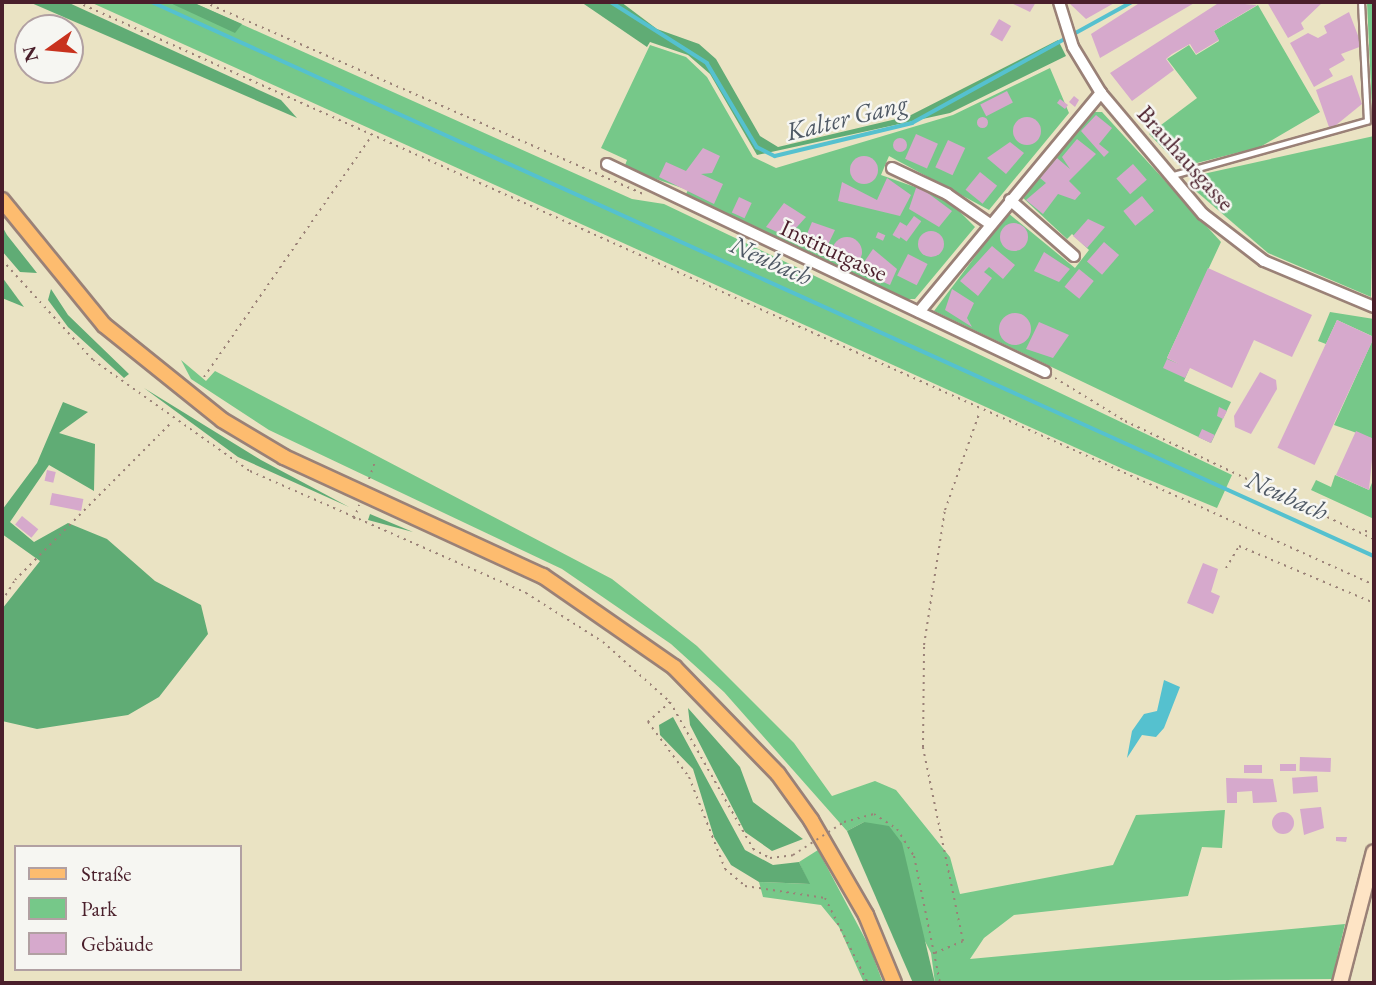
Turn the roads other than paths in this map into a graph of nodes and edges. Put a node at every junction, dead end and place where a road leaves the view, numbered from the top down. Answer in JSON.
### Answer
{"nodes":[{"id":1,"x":1059,"y":2,"type":"edge"},
{"id":2,"x":1362,"y":2,"type":"edge"},
{"id":3,"x":1101,"y":93,"type":"junction"},
{"id":4,"x":607,"y":164,"type":"dead end"},
{"id":5,"x":892,"y":169,"type":"dead end"},
{"id":6,"x":1170,"y":175,"type":"junction"},
{"id":7,"x":2,"y":200,"type":"edge"},
{"id":8,"x":1010,"y":200,"type":"junction"},
{"id":9,"x":990,"y":224,"type":"junction"},
{"id":10,"x":1074,"y":256,"type":"dead end"},
{"id":11,"x":1374,"y":307,"type":"edge"},
{"id":12,"x":919,"y":312,"type":"junction"},
{"id":13,"x":1045,"y":372,"type":"road end"},
{"id":14,"x":1374,"y":852,"type":"edge"},
{"id":15,"x":894,"y":983,"type":"edge"},
{"id":16,"x":1340,"y":983,"type":"edge"}],
"edges":[{"from":1,"to":3,"type":"street","name":"Brauhausgasse"},
{"from":2,"to":6,"type":"lane"},
{"from":3,"to":6,"type":"street","name":"Brauhausgasse"},
{"from":3,"to":8,"type":"street"},
{"from":4,"to":12,"type":"street","name":"Institutgasse"},
{"from":5,"to":9,"type":"street"},
{"from":6,"to":11,"type":"street","name":"Brauhausgasse"},
{"from":7,"to":15,"type":"main road"},
{"from":8,"to":9,"type":"street"},
{"from":8,"to":10,"type":"street"},
{"from":9,"to":12,"type":"street"},
{"from":12,"to":13,"type":"street","name":"Institutgasse"},
{"from":14,"to":16,"type":"street"}]}
